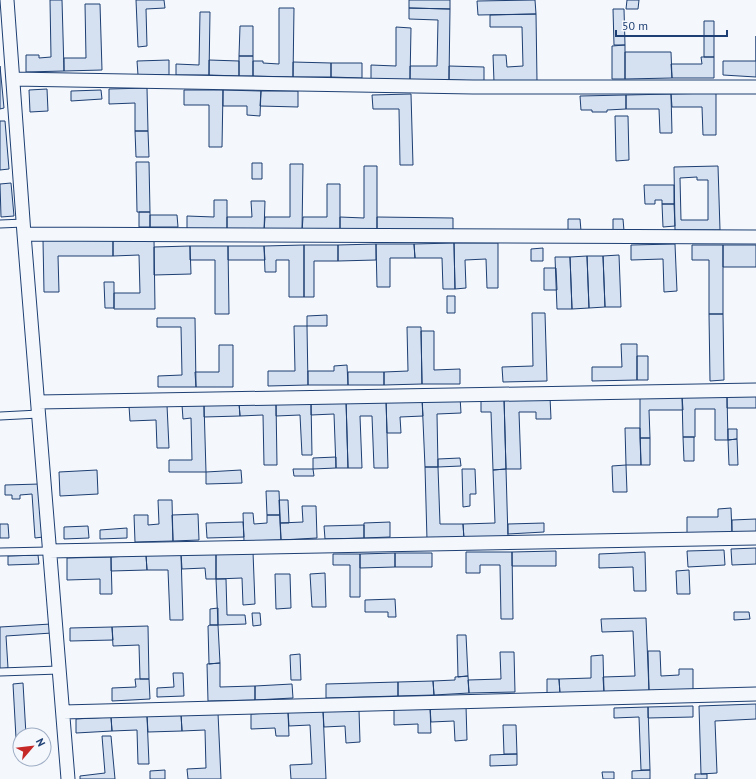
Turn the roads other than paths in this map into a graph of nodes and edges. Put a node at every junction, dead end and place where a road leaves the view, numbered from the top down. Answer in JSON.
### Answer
{"nodes":[{"id":1,"x":7,"y":0,"type":"edge"},
{"id":2,"x":13,"y":79,"type":"junction"},
{"id":3,"x":756,"y":87,"type":"edge"},
{"id":4,"x":0,"y":224,"type":"edge"},
{"id":5,"x":24,"y":228,"type":"junction"},
{"id":6,"x":756,"y":237,"type":"edge"},
{"id":7,"x":756,"y":390,"type":"edge"},
{"id":8,"x":38,"y":408,"type":"junction"},
{"id":9,"x":0,"y":416,"type":"edge"},
{"id":10,"x":756,"y":538,"type":"edge"},
{"id":11,"x":49,"y":551,"type":"junction"},
{"id":12,"x":0,"y":552,"type":"edge"},
{"id":13,"x":59,"y":670,"type":"junction"},
{"id":14,"x":0,"y":672,"type":"edge"},
{"id":15,"x":756,"y":694,"type":"edge"},
{"id":16,"x":63,"y":712,"type":"junction"},
{"id":17,"x":68,"y":779,"type":"edge"}],
"edges":[{"from":1,"to":2,"type":"street"},
{"from":2,"to":3,"type":"street"},
{"from":2,"to":5,"type":"street"},
{"from":4,"to":5,"type":"lane"},
{"from":5,"to":6,"type":"street"},
{"from":5,"to":8,"type":"street"},
{"from":7,"to":8,"type":"street"},
{"from":8,"to":9,"type":"lane"},
{"from":8,"to":11,"type":"street"},
{"from":10,"to":11,"type":"street"},
{"from":11,"to":12,"type":"lane"},
{"from":11,"to":13,"type":"street"},
{"from":13,"to":14,"type":"lane"},
{"from":13,"to":16,"type":"street"},
{"from":15,"to":16,"type":"street"},
{"from":16,"to":17,"type":"street"}]}
